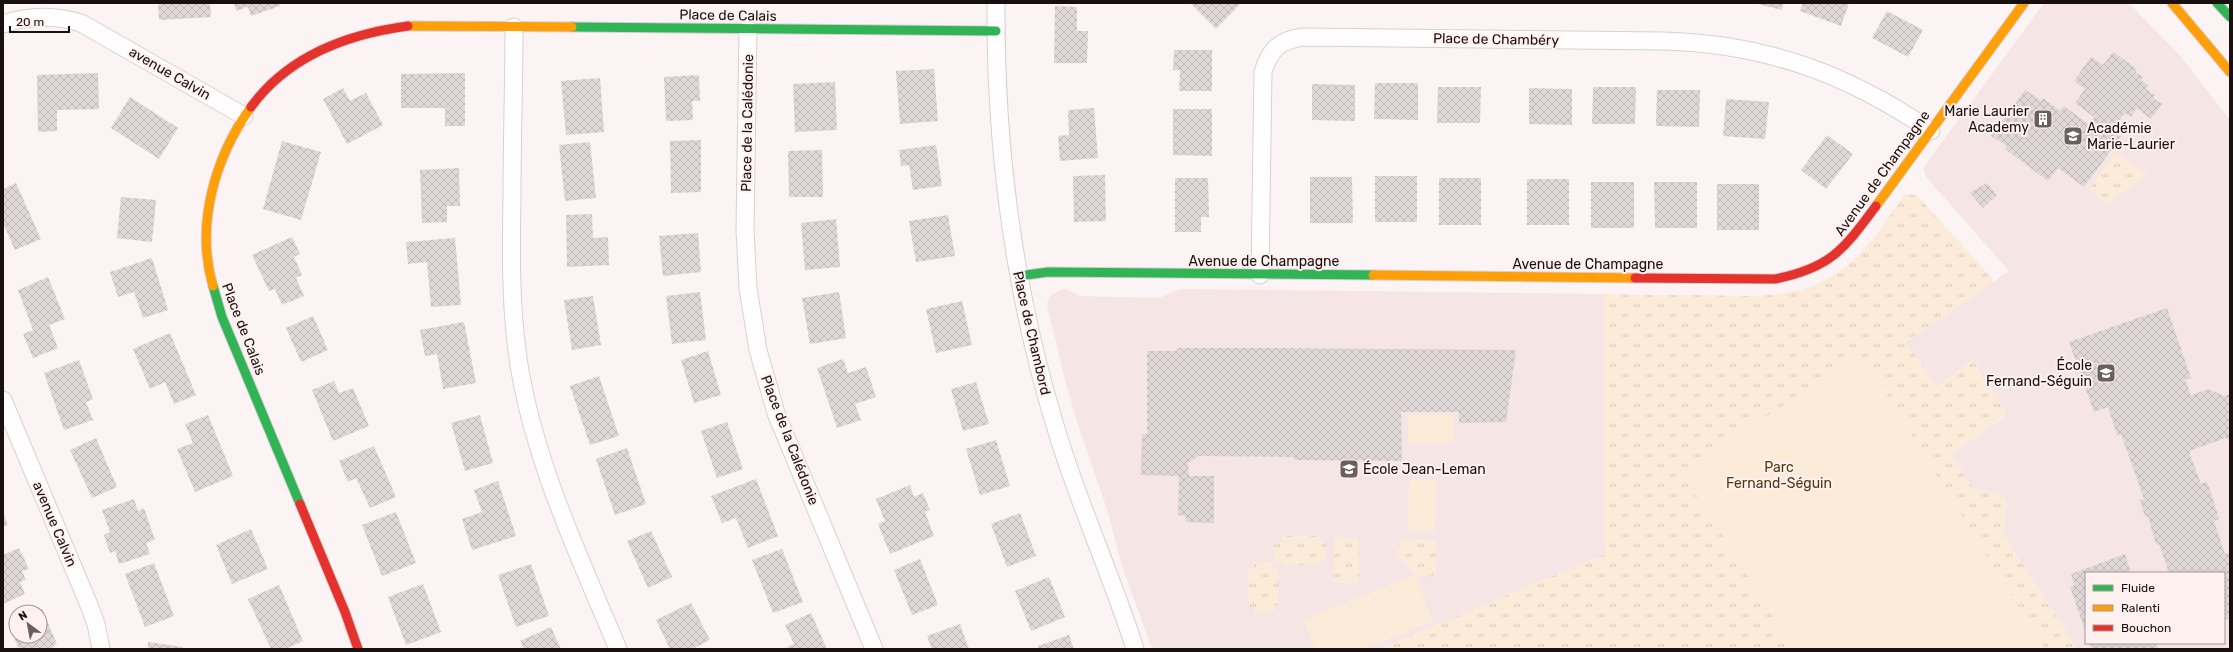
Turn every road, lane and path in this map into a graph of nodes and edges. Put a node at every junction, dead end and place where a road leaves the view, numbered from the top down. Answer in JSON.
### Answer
{"nodes":[{"id":1,"x":996,"y":3,"type":"edge"},
{"id":2,"x":2024,"y":3,"type":"edge"},
{"id":3,"x":2172,"y":3,"type":"edge"},
{"id":4,"x":2217,"y":3,"type":"edge"},
{"id":5,"x":2230,"y":17,"type":"edge"},
{"id":6,"x":3,"y":24,"type":"edge"},
{"id":7,"x":514,"y":27,"type":"junction"},
{"id":8,"x":748,"y":30,"type":"junction"},
{"id":9,"x":996,"y":31,"type":"junction"},
{"id":10,"x":2230,"y":72,"type":"edge"},
{"id":11,"x":244,"y":116,"type":"junction"},
{"id":12,"x":1931,"y":132,"type":"junction"},
{"id":13,"x":1260,"y":274,"type":"junction"},
{"id":14,"x":1019,"y":276,"type":"junction"},
{"id":15,"x":3,"y":400,"type":"edge"},
{"id":16,"x":101,"y":649,"type":"edge"},
{"id":17,"x":358,"y":649,"type":"edge"},
{"id":18,"x":618,"y":649,"type":"edge"},
{"id":19,"x":874,"y":649,"type":"edge"},
{"id":20,"x":1135,"y":649,"type":"edge"}],
"edges":[{"from":1,"to":9,"type":"street","name":"Place de Chambord"},
{"from":2,"to":12,"type":"street","name":"Avenue de Champagne"},
{"from":3,"to":10,"type":"street"},
{"from":4,"to":5,"type":"street"},
{"from":6,"to":11,"type":"street","name":"avenue Calvin"},
{"from":7,"to":8,"type":"street","name":"Place de Calais"},
{"from":7,"to":11,"type":"street","name":"Place de Calais"},
{"from":7,"to":18,"type":"street"},
{"from":8,"to":9,"type":"street","name":"Place de Calais"},
{"from":8,"to":19,"type":"street","name":"Place de la Calédonie"},
{"from":9,"to":14,"type":"street","name":"Place de Chambord"},
{"from":11,"to":17,"type":"street","name":"Place de Calais"},
{"from":12,"to":13,"type":"street","name":"Avenue de Champagne"},
{"from":12,"to":13,"type":"street","name":"Place de Chambéry"},
{"from":13,"to":14,"type":"street","name":"Avenue de Champagne"},
{"from":14,"to":20,"type":"street","name":"Place de Chambord"},
{"from":15,"to":16,"type":"street","name":"avenue Calvin"}]}
